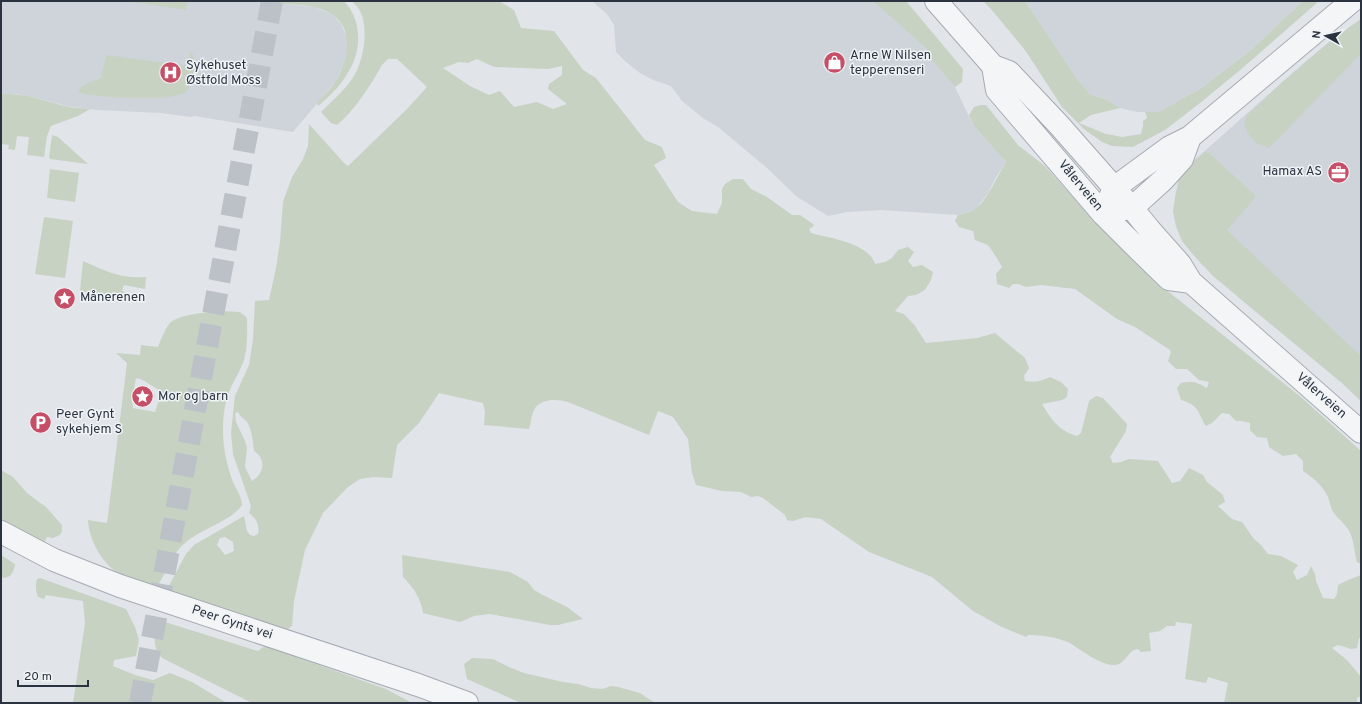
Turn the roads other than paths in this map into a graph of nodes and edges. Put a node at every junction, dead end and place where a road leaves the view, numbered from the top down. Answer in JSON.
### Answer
{"nodes":[{"id":1,"x":936,"y":1,"type":"edge"},
{"id":2,"x":1352,"y":1,"type":"edge"},
{"id":3,"x":993,"y":66,"type":"junction"},
{"id":4,"x":1190,"y":137,"type":"junction"},
{"id":5,"x":1114,"y":188,"type":"junction"},
{"id":6,"x":1132,"y":208,"type":"junction"},
{"id":7,"x":1103,"y":214,"type":"junction"},
{"id":8,"x":1191,"y":282,"type":"junction"},
{"id":9,"x":1361,"y":432,"type":"edge"},
{"id":10,"x":1,"y":532,"type":"edge"},
{"id":11,"x":467,"y":703,"type":"edge"}],
"edges":[{"from":1,"to":3,"type":"street","name":"Vålerveien"},
{"from":2,"to":4,"type":"street"},
{"from":3,"to":5,"type":"street","name":"Vålerveien"},
{"from":3,"to":7,"type":"street","name":"Vålerveien"},
{"from":4,"to":5,"type":"street"},
{"from":4,"to":6,"type":"street"},
{"from":5,"to":6,"type":"street","name":"Vålerveien"},
{"from":5,"to":7,"type":"street"},
{"from":6,"to":7,"type":"street"},
{"from":6,"to":8,"type":"street","name":"Vålerveien"},
{"from":7,"to":8,"type":"street","name":"Vålerveien"},
{"from":8,"to":9,"type":"street","name":"Vålerveien"},
{"from":10,"to":11,"type":"street","name":"Peer Gynts vei"}]}
